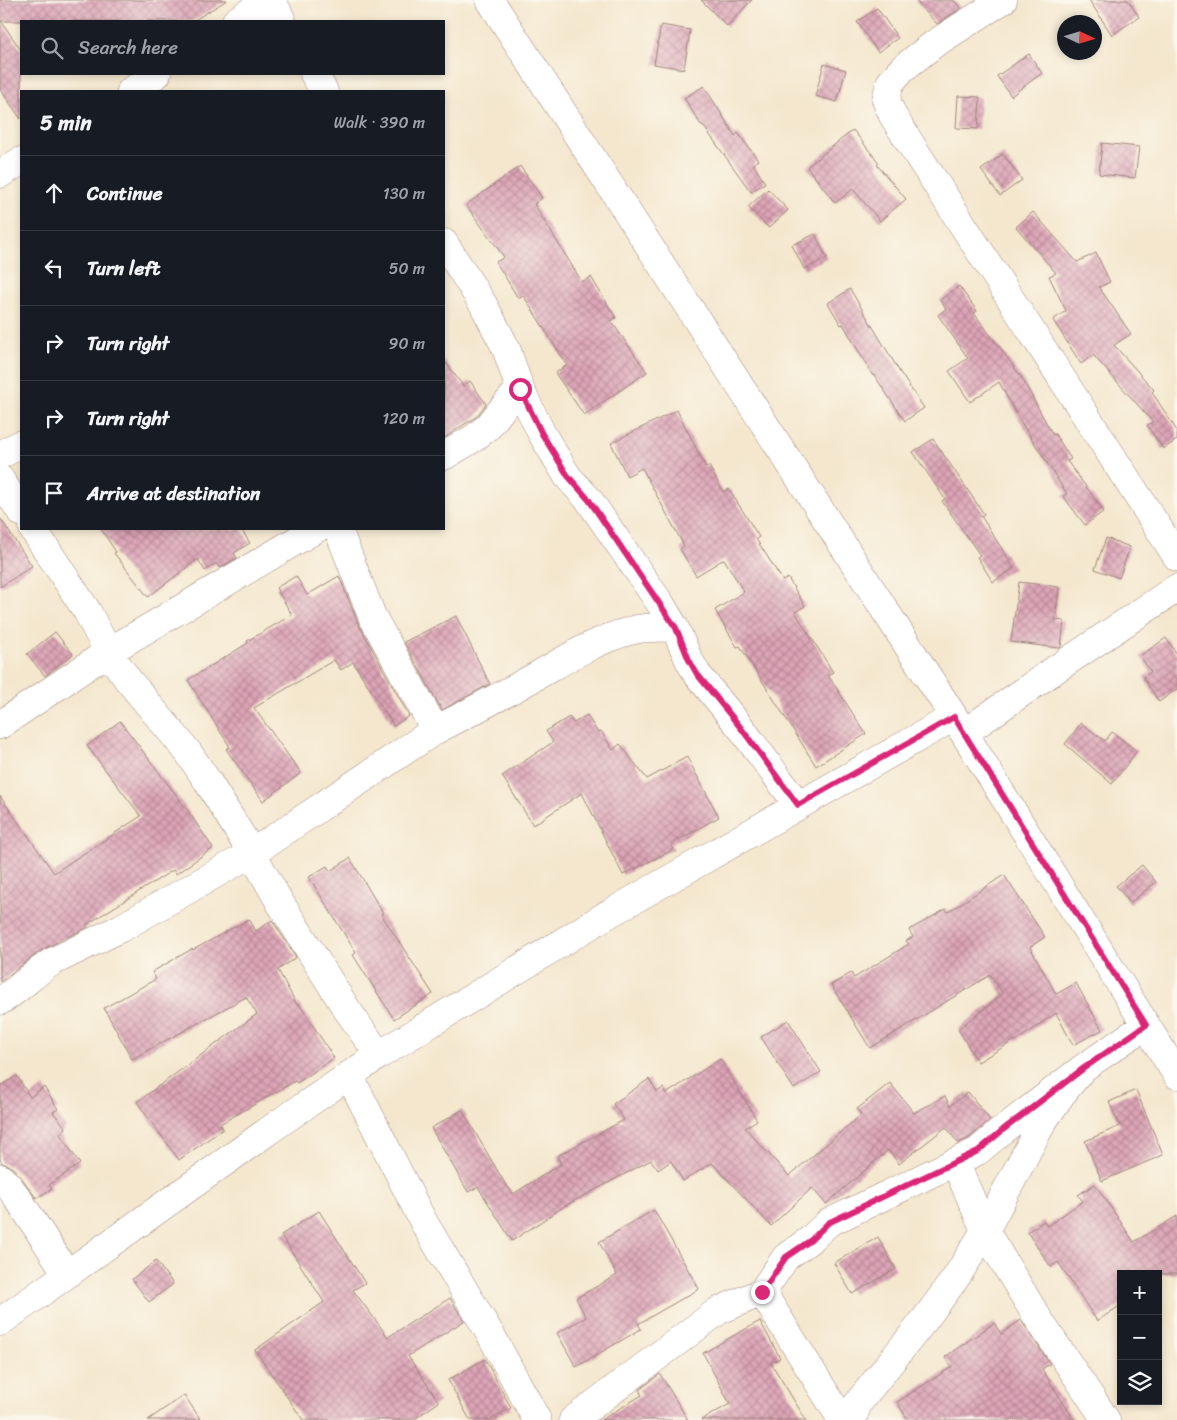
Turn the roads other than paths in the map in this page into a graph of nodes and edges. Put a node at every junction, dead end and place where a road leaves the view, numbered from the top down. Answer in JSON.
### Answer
{"nodes":[{"id":1,"x":270,"y":0,"type":"edge"},
{"id":2,"x":490,"y":0,"type":"edge"},
{"id":3,"x":1003,"y":0,"type":"edge"},
{"id":4,"x":238,"y":20,"type":"edge"},
{"id":5,"x":281,"y":20,"type":"edge"},
{"id":6,"x":155,"y":75,"type":"edge"},
{"id":7,"x":315,"y":75,"type":"edge"},
{"id":8,"x":132,"y":90,"type":"edge"},
{"id":9,"x":323,"y":90,"type":"edge"},
{"id":10,"x":20,"y":162,"type":"edge"},
{"id":11,"x":0,"y":174,"type":"edge"},
{"id":12,"x":445,"y":245,"type":"edge"},
{"id":13,"x":520,"y":389,"type":"junction"},
{"id":14,"x":20,"y":445,"type":"edge"},
{"id":15,"x":0,"y":455,"type":"edge"},
{"id":16,"x":445,"y":455,"type":"edge"},
{"id":17,"x":0,"y":480,"type":"edge"},
{"id":18,"x":20,"y":510,"type":"edge"},
{"id":19,"x":34,"y":530,"type":"edge"},
{"id":20,"x":314,"y":530,"type":"edge"},
{"id":21,"x":338,"y":530,"type":"edge"},
{"id":22,"x":1177,"y":557,"type":"edge"},
{"id":23,"x":1177,"y":588,"type":"edge"},
{"id":24,"x":676,"y":628,"type":"junction"},
{"id":25,"x":108,"y":652,"type":"junction"},
{"id":26,"x":0,"y":725,"type":"edge"},
{"id":27,"x":959,"y":725,"type":"junction"},
{"id":28,"x":434,"y":731,"type":"junction"},
{"id":29,"x":798,"y":805,"type":"junction"},
{"id":30,"x":252,"y":853,"type":"junction"},
{"id":31,"x":0,"y":1001,"type":"edge"},
{"id":32,"x":1146,"y":1025,"type":"junction"},
{"id":33,"x":379,"y":1055,"type":"junction"},
{"id":34,"x":1084,"y":1068,"type":"junction"},
{"id":35,"x":1177,"y":1075,"type":"edge"},
{"id":36,"x":349,"y":1076,"type":"junction"},
{"id":37,"x":955,"y":1162,"type":"junction"},
{"id":38,"x":0,"y":1178,"type":"edge"},
{"id":39,"x":985,"y":1231,"type":"junction"},
{"id":40,"x":67,"y":1274,"type":"junction"},
{"id":41,"x":762,"y":1292,"type":"junction"},
{"id":42,"x":0,"y":1322,"type":"edge"},
{"id":43,"x":537,"y":1420,"type":"edge"},
{"id":44,"x":573,"y":1420,"type":"edge"},
{"id":45,"x":842,"y":1420,"type":"edge"},
{"id":46,"x":852,"y":1420,"type":"edge"},
{"id":47,"x":1106,"y":1420,"type":"edge"}],
"edges":[{"from":1,"to":4,"type":"street"},
{"from":1,"to":5,"type":"street"},
{"from":2,"to":27,"type":"street"},
{"from":3,"to":22,"type":"street"},
{"from":6,"to":8,"type":"street"},
{"from":7,"to":9,"type":"street"},
{"from":10,"to":11,"type":"street"},
{"from":12,"to":13,"type":"street"},
{"from":13,"to":16,"type":"street"},
{"from":13,"to":24,"type":"street"},
{"from":14,"to":15,"type":"street"},
{"from":17,"to":18,"type":"street"},
{"from":19,"to":25,"type":"street"},
{"from":20,"to":25,"type":"street"},
{"from":21,"to":28,"type":"street"},
{"from":23,"to":27,"type":"street"},
{"from":24,"to":28,"type":"street"},
{"from":24,"to":29,"type":"street"},
{"from":25,"to":26,"type":"street"},
{"from":25,"to":30,"type":"street"},
{"from":27,"to":29,"type":"street"},
{"from":27,"to":32,"type":"street"},
{"from":28,"to":30,"type":"street"},
{"from":29,"to":33,"type":"street"},
{"from":30,"to":31,"type":"street"},
{"from":30,"to":33,"type":"street"},
{"from":32,"to":34,"type":"street"},
{"from":32,"to":35,"type":"street"},
{"from":33,"to":36,"type":"street"},
{"from":34,"to":37,"type":"street"},
{"from":34,"to":39,"type":"street"},
{"from":36,"to":40,"type":"street"},
{"from":36,"to":43,"type":"street"},
{"from":37,"to":39,"type":"street"},
{"from":37,"to":41,"type":"street"},
{"from":38,"to":40,"type":"street"},
{"from":39,"to":46,"type":"street"},
{"from":39,"to":47,"type":"street"},
{"from":40,"to":42,"type":"street"},
{"from":41,"to":44,"type":"street"},
{"from":41,"to":45,"type":"street"}]}
